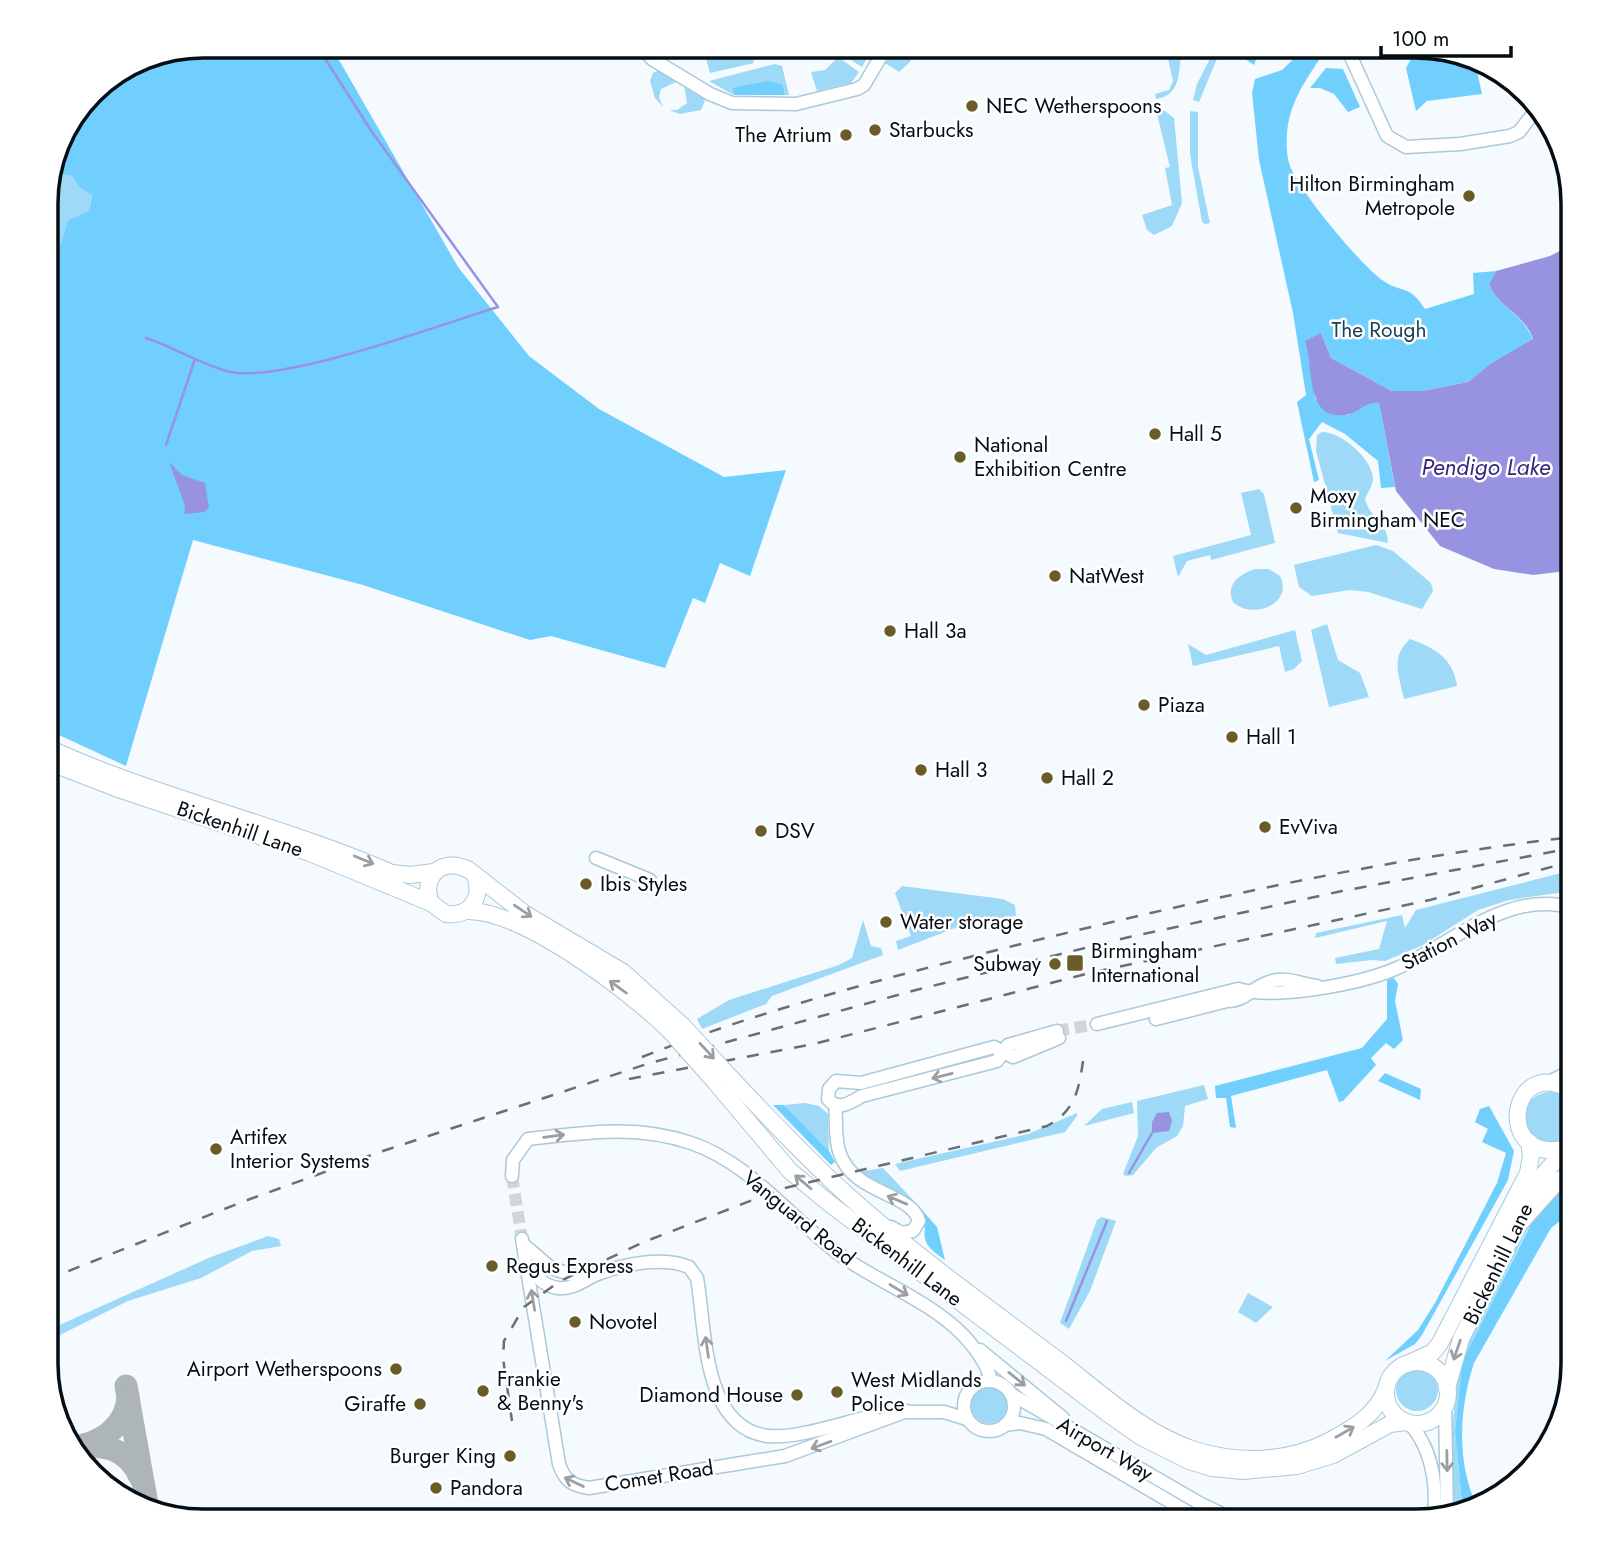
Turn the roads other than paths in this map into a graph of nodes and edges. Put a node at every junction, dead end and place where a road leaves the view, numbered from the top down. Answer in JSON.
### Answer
{"nodes":[{"id":1,"x":651,"y":58,"type":"edge"},
{"id":2,"x":880,"y":58,"type":"edge"},
{"id":3,"x":1351,"y":58,"type":"edge"},
{"id":4,"x":1532,"y":116,"type":"edge"},
{"id":5,"x":58,"y":752,"type":"edge"},
{"id":6,"x":58,"y":766,"type":"edge"},
{"id":7,"x":596,"y":858,"type":"dead end"},
{"id":8,"x":433,"y":872,"type":"junction"},
{"id":9,"x":475,"y":875,"type":"junction"},
{"id":10,"x":650,"y":880,"type":"dead end"},
{"id":11,"x":431,"y":904,"type":"junction"},
{"id":12,"x":1561,"y":906,"type":"edge"},
{"id":13,"x":463,"y":913,"type":"junction"},
{"id":14,"x":1098,"y":1027,"type":"tunnel mouth"},
{"id":15,"x":676,"y":1028,"type":"junction"},
{"id":16,"x":1058,"y":1035,"type":"tunnel mouth"},
{"id":17,"x":1004,"y":1053,"type":"junction"},
{"id":18,"x":1561,"y":1076,"type":"edge"},
{"id":19,"x":1549,"y":1082,"type":"junction"},
{"id":20,"x":849,"y":1083,"type":"junction"},
{"id":21,"x":724,"y":1085,"type":"junction"},
{"id":22,"x":1561,"y":1087,"type":"edge"},
{"id":23,"x":849,"y":1102,"type":"junction"},
{"id":24,"x":835,"y":1105,"type":"junction"},
{"id":25,"x":1529,"y":1142,"type":"junction"},
{"id":26,"x":1561,"y":1148,"type":"edge"},
{"id":27,"x":1561,"y":1157,"type":"edge"},
{"id":28,"x":512,"y":1176,"type":"tunnel mouth"},
{"id":29,"x":1561,"y":1181,"type":"edge"},
{"id":30,"x":869,"y":1215,"type":"junction"},
{"id":31,"x":1519,"y":1222,"type":"junction"},
{"id":32,"x":528,"y":1267,"type":"junction"},
{"id":33,"x":586,"y":1279,"type":"junction"},
{"id":34,"x":964,"y":1336,"type":"junction"},
{"id":35,"x":1407,"y":1364,"type":"junction"},
{"id":36,"x":991,"y":1380,"type":"junction"},
{"id":37,"x":1447,"y":1388,"type":"junction"},
{"id":38,"x":1386,"y":1389,"type":"junction"},
{"id":39,"x":1011,"y":1394,"type":"junction"},
{"id":40,"x":1445,"y":1406,"type":"junction"},
{"id":41,"x":907,"y":1411,"type":"junction"},
{"id":42,"x":967,"y":1419,"type":"junction"},
{"id":43,"x":1408,"y":1423,"type":"junction"},
{"id":44,"x":1005,"y":1425,"type":"junction"},
{"id":45,"x":1080,"y":1434,"type":"junction"},
{"id":46,"x":1447,"y":1505,"type":"edge"},
{"id":47,"x":1433,"y":1508,"type":"edge"},
{"id":48,"x":1183,"y":1509,"type":"edge"},
{"id":49,"x":1212,"y":1509,"type":"edge"}],
"edges":[{"from":1,"to":2,"type":"street"},
{"from":3,"to":4,"type":"street"},
{"from":5,"to":8,"type":"main road","name":"Bickenhill Lane","one_way":true},
{"from":6,"to":11,"type":"main road","name":"Bickenhill Lane"},
{"from":7,"to":10,"type":"street"},
{"from":8,"to":9,"type":"main road"},
{"from":8,"to":11,"type":"main road"},
{"from":9,"to":13,"type":"main road"},
{"from":9,"to":15,"type":"main road","name":"Bickenhill Lane","one_way":true},
{"from":11,"to":13,"type":"main road"},
{"from":12,"to":14,"type":"street","name":"Station Way"},
{"from":15,"to":13,"type":"main road","name":"Bickenhill Lane","one_way":true},
{"from":15,"to":21,"type":"main road","name":"Bickenhill Lane","bridge":true},
{"from":16,"to":17,"type":"street"},
{"from":17,"to":20,"type":"street"},
{"from":17,"to":23,"type":"street","one_way":true},
{"from":18,"to":19,"type":"street"},
{"from":19,"to":22,"type":"main road"},
{"from":19,"to":25,"type":"main road"},
{"from":20,"to":23,"type":"street"},
{"from":20,"to":24,"type":"street"},
{"from":21,"to":30,"type":"main road","name":"Bickenhill Lane"},
{"from":43,"to":21,"type":"main road","name":"Bickenhill Lane","one_way":true},
{"from":23,"to":24,"type":"street"},
{"from":30,"to":24,"type":"street","one_way":true},
{"from":25,"to":26,"type":"main road"},
{"from":25,"to":35,"type":"main road","name":"Bickenhill Lane"},
{"from":27,"to":31,"type":"main road","name":"Bickenhill Lane"},
{"from":28,"to":34,"type":"street","name":"Vanguard Road","one_way":true},
{"from":29,"to":31,"type":"highway"},
{"from":30,"to":38,"type":"main road","name":"Bickenhill Lane","one_way":true},
{"from":31,"to":37,"type":"main road","name":"Bickenhill Lane","one_way":true},
{"from":32,"to":33,"type":"street"},
{"from":32,"to":33,"type":"street","name":"Comet Road"},
{"from":41,"to":32,"type":"street","name":"Comet Road","one_way":true},
{"from":41,"to":33,"type":"street","one_way":true},
{"from":34,"to":36,"type":"street","name":"Vanguard Road"},
{"from":34,"to":45,"type":"street","one_way":true},
{"from":35,"to":37,"type":"main road"},
{"from":35,"to":38,"type":"main road"},
{"from":36,"to":39,"type":"street"},
{"from":36,"to":42,"type":"street"},
{"from":37,"to":40,"type":"main road"},
{"from":38,"to":43,"type":"main road"},
{"from":39,"to":44,"type":"street"},
{"from":39,"to":45,"type":"street","name":"Airport Way"},
{"from":40,"to":43,"type":"main road"},
{"from":40,"to":46,"type":"street","one_way":true},
{"from":41,"to":42,"type":"street"},
{"from":42,"to":44,"type":"street"},
{"from":43,"to":47,"type":"street"},
{"from":44,"to":48,"type":"street","name":"Airport Way"},
{"from":45,"to":49,"type":"street","name":"Airport Way"}]}
